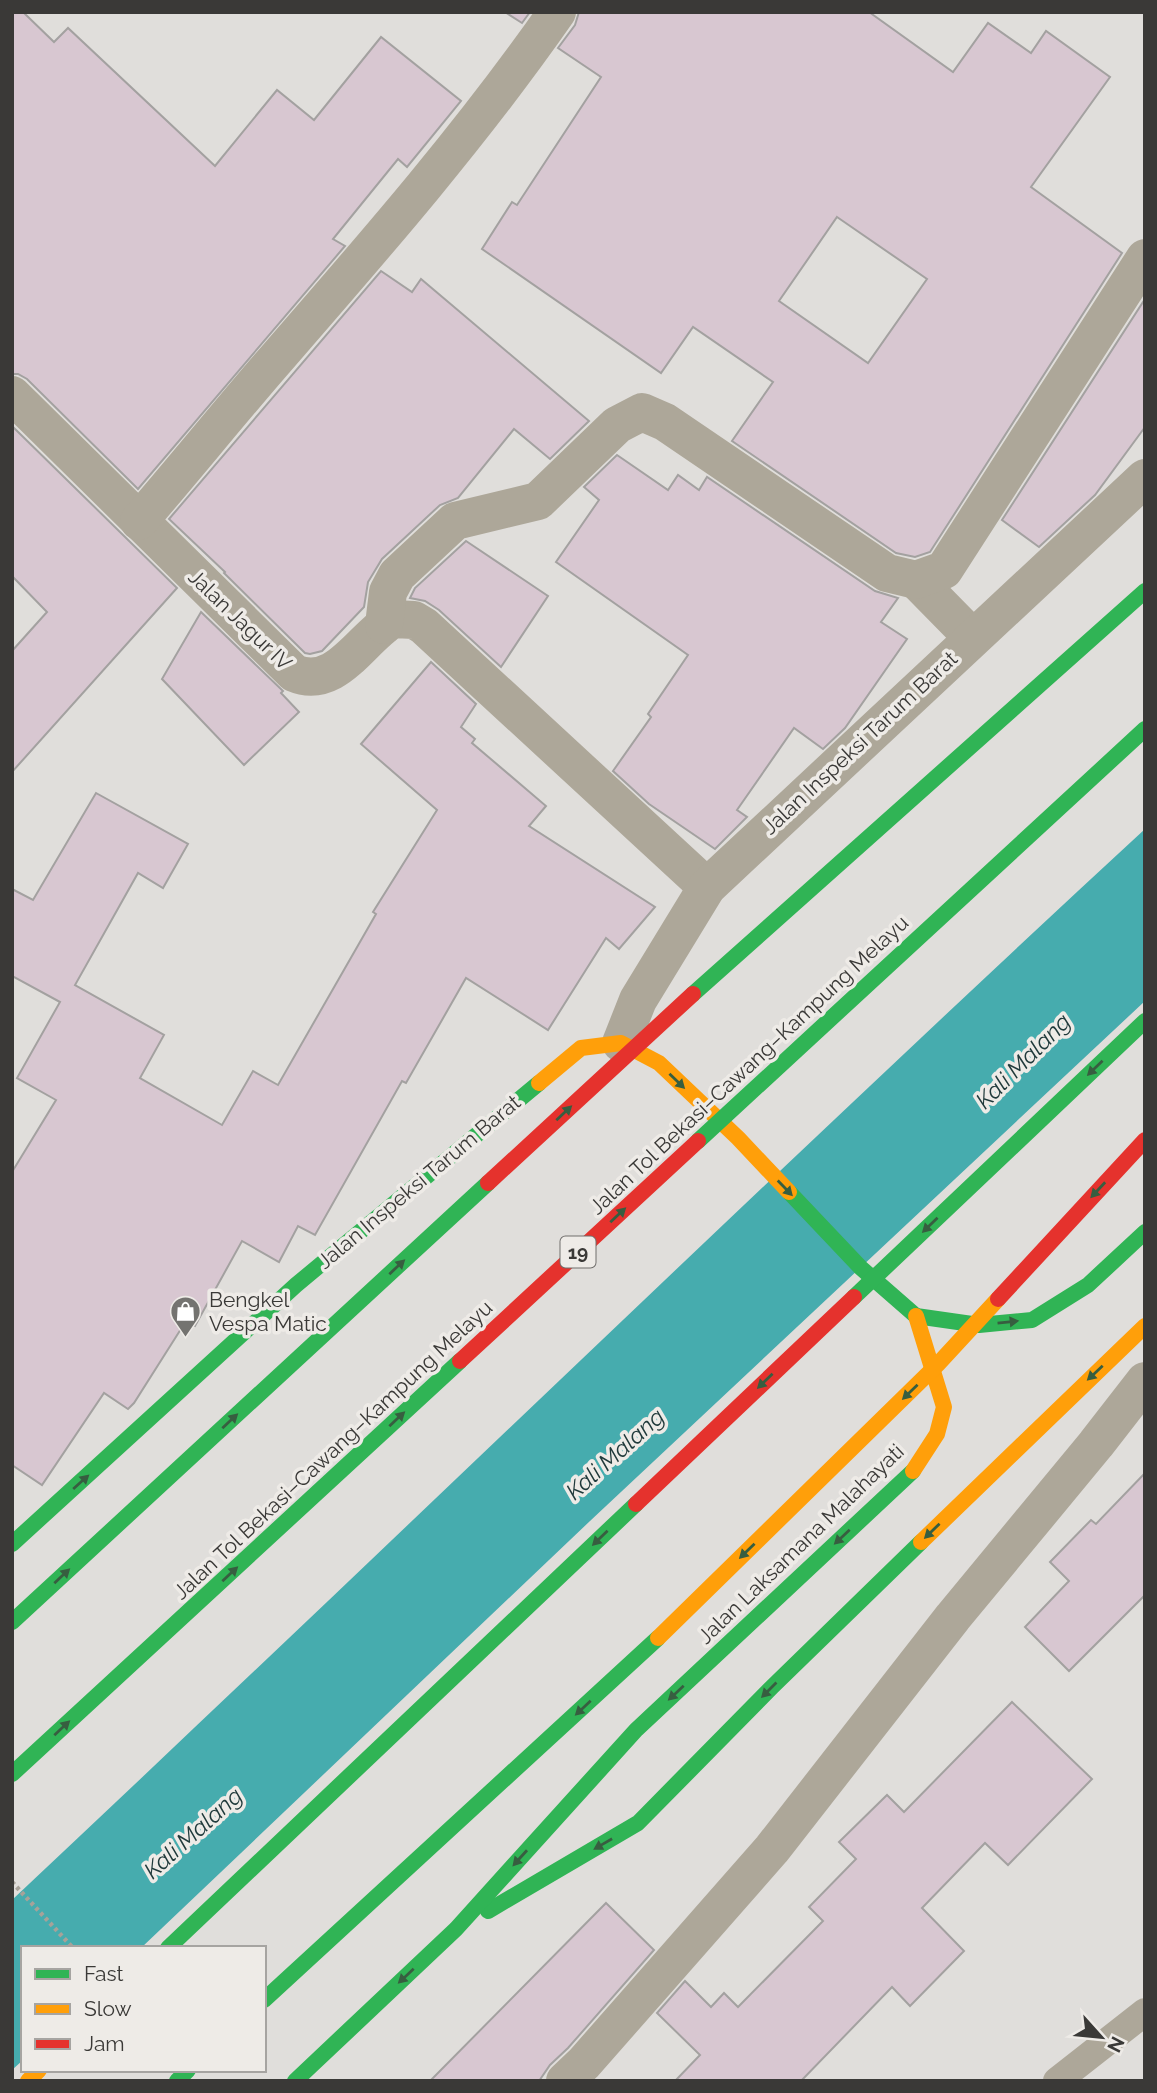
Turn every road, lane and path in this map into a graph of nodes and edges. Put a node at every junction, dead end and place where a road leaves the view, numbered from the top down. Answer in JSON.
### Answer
{"nodes":[{"id":1,"x":557,"y":12,"type":"edge"},
{"id":2,"x":1145,"y":258,"type":"edge"},
{"id":3,"x":12,"y":395,"type":"edge"},
{"id":4,"x":1145,"y":478,"type":"edge"},
{"id":5,"x":139,"y":521,"type":"junction"},
{"id":6,"x":916,"y":580,"type":"junction"},
{"id":7,"x":1145,"y":591,"type":"edge"},
{"id":8,"x":384,"y":625,"type":"junction"},
{"id":9,"x":972,"y":637,"type":"junction"},
{"id":10,"x":1145,"y":729,"type":"edge"},
{"id":11,"x":707,"y":887,"type":"junction"},
{"id":12,"x":1145,"y":1021,"type":"edge"},
{"id":13,"x":621,"y":1043,"type":"junction"},
{"id":14,"x":1145,"y":1140,"type":"edge"},
{"id":15,"x":1145,"y":1232,"type":"edge"},
{"id":16,"x":916,"y":1316,"type":"junction"},
{"id":17,"x":1145,"y":1326,"type":"edge"},
{"id":18,"x":1145,"y":1381,"type":"edge"},
{"id":19,"x":12,"y":1544,"type":"edge"},
{"id":20,"x":12,"y":1622,"type":"edge"},
{"id":21,"x":12,"y":1774,"type":"edge"},
{"id":22,"x":12,"y":1882,"type":"edge"},
{"id":23,"x":456,"y":1929,"type":"junction"},
{"id":24,"x":70,"y":1946,"type":"edge"},
{"id":25,"x":170,"y":1946,"type":"edge"},
{"id":26,"x":266,"y":1998,"type":"edge"},
{"id":27,"x":1145,"y":2012,"type":"edge"},
{"id":28,"x":295,"y":2081,"type":"edge"},
{"id":29,"x":565,"y":2081,"type":"edge"},
{"id":30,"x":1057,"y":2081,"type":"edge"}],
"edges":[{"from":1,"to":5,"type":"street"},
{"from":2,"to":6,"type":"street"},
{"from":3,"to":5,"type":"street","name":"Jalan Jagur IV"},
{"from":4,"to":9,"type":"street","name":"Jalan Inspeksi Tarum Barat"},
{"from":5,"to":8,"type":"street","name":"Jalan Jagur IV"},
{"from":6,"to":8,"type":"street"},
{"from":6,"to":9,"type":"street"},
{"from":20,"to":7,"type":"main road","one_way":true,"bridge":true},
{"from":8,"to":11,"type":"street"},
{"from":9,"to":11,"type":"street","name":"Jalan Inspeksi Tarum Barat"},
{"from":21,"to":10,"type":"main road","name":"Jalan Tol Bekasi–Cawang–Kampung Melayu","number":"19","one_way":true,"bridge":true},
{"from":11,"to":13,"type":"street","name":"Jalan Inspeksi Tarum Barat"},
{"from":12,"to":25,"type":"main road","one_way":true,"bridge":true},
{"from":13,"to":16,"type":"main road","one_way":true},
{"from":19,"to":13,"type":"main road","name":"Jalan Inspeksi Tarum Barat","one_way":true},
{"from":14,"to":26,"type":"main road","one_way":true,"bridge":true},
{"from":16,"to":15,"type":"main road","one_way":true},
{"from":16,"to":23,"type":"main road","name":"Jalan Laksamana Malahayati","one_way":true},
{"from":17,"to":23,"type":"main road","name":"Jalan Laksamana Malahayati","one_way":true},
{"from":18,"to":29,"type":"street"},
{"from":22,"to":24,"type":"path"},
{"from":23,"to":28,"type":"main road","name":"Jalan Laksamana Malahayati","one_way":true},
{"from":27,"to":30,"type":"lane"}]}
